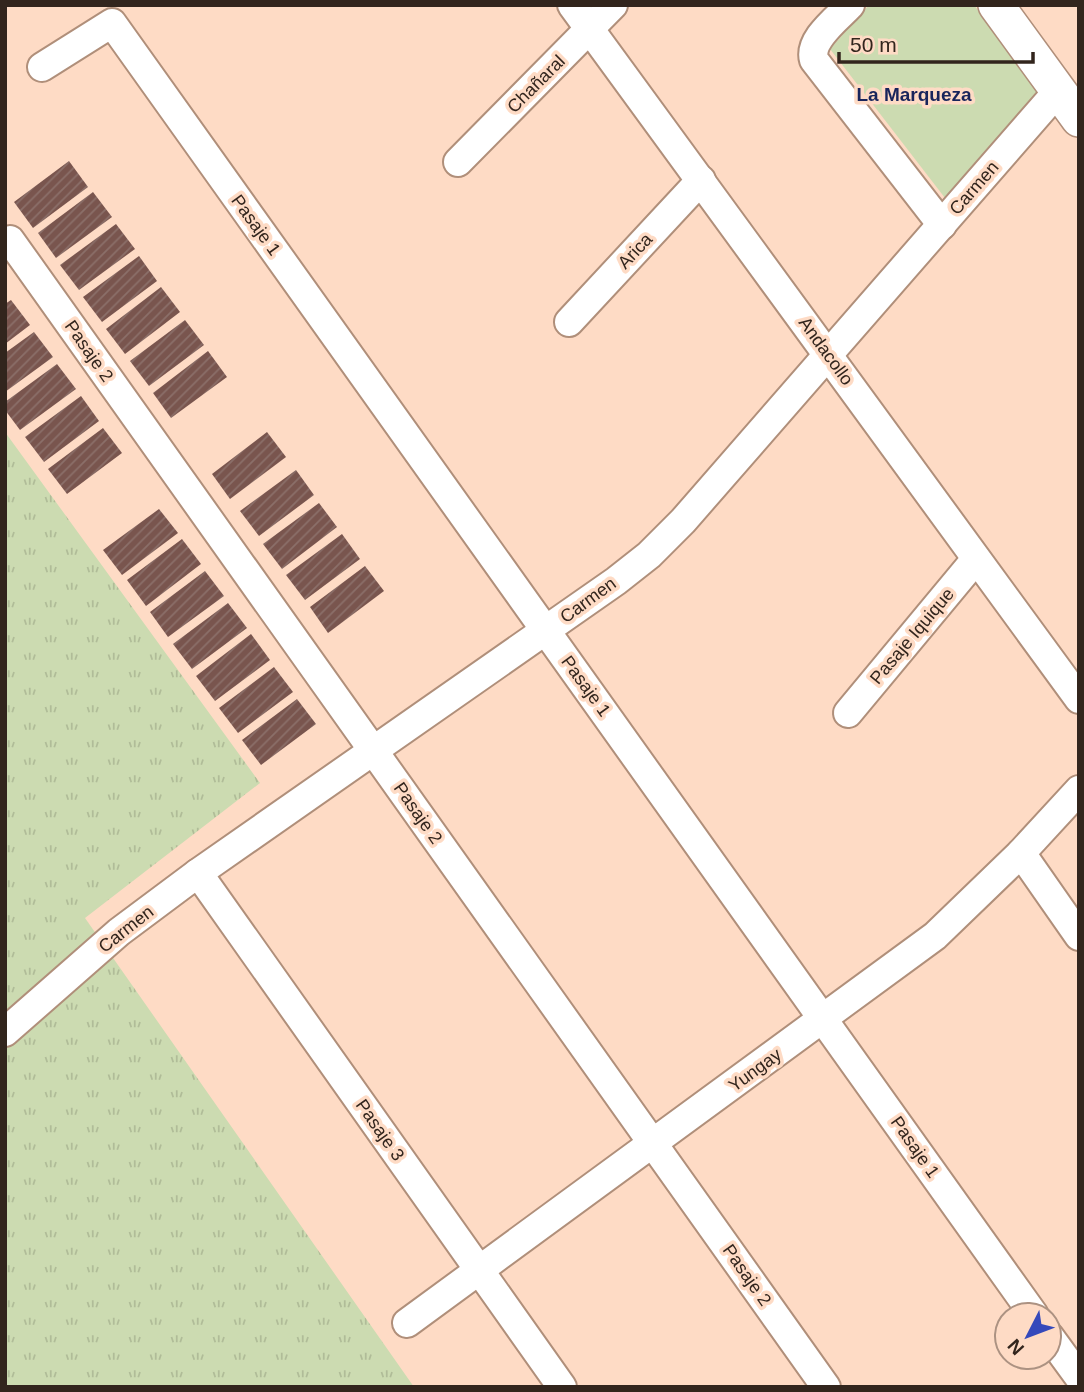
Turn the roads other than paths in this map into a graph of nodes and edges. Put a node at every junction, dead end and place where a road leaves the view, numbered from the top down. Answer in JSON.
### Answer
{"nodes":[{"id":1,"x":572,"y":5,"type":"edge"},
{"id":2,"x":613,"y":5,"type":"edge"},
{"id":3,"x":850,"y":5,"type":"edge"},
{"id":4,"x":996,"y":5,"type":"edge"},
{"id":5,"x":590,"y":30,"type":"junction"},
{"id":6,"x":42,"y":67,"type":"dead end"},
{"id":7,"x":1069,"y":79,"type":"edge"},
{"id":8,"x":1079,"y":118,"type":"edge"},
{"id":9,"x":458,"y":162,"type":"dead end"},
{"id":10,"x":701,"y":180,"type":"junction"},
{"id":11,"x":942,"y":225,"type":"junction"},
{"id":12,"x":10,"y":240,"type":"dead end"},
{"id":13,"x":569,"y":322,"type":"dead end"},
{"id":14,"x":829,"y":355,"type":"junction"},
{"id":15,"x":976,"y":559,"type":"junction"},
{"id":16,"x":546,"y":631,"type":"junction"},
{"id":17,"x":1079,"y":699,"type":"edge"},
{"id":18,"x":848,"y":713,"type":"dead end"},
{"id":19,"x":373,"y":751,"type":"junction"},
{"id":20,"x":1079,"y":790,"type":"edge"},
{"id":21,"x":1021,"y":853,"type":"junction"},
{"id":22,"x":198,"y":873,"type":"junction"},
{"id":23,"x":1079,"y":936,"type":"edge"},
{"id":24,"x":825,"y":1019,"type":"junction"},
{"id":25,"x":5,"y":1032,"type":"edge"},
{"id":26,"x":653,"y":1144,"type":"junction"},
{"id":27,"x":479,"y":1270,"type":"junction"},
{"id":28,"x":1024,"y":1301,"type":"edge"},
{"id":29,"x":407,"y":1323,"type":"dead end"},
{"id":30,"x":1063,"y":1355,"type":"edge"},
{"id":31,"x":1079,"y":1377,"type":"edge"},
{"id":32,"x":562,"y":1387,"type":"edge"},
{"id":33,"x":826,"y":1387,"type":"edge"}],
"edges":[{"from":1,"to":5,"type":"street","name":"Andacollo"},
{"from":2,"to":5,"type":"street","name":"Chañaral"},
{"from":3,"to":11,"type":"street"},
{"from":4,"to":7,"type":"street"},
{"from":5,"to":9,"type":"street","name":"Chañaral"},
{"from":5,"to":10,"type":"street","name":"Andacollo"},
{"from":6,"to":16,"type":"street","name":"Pasaje 1"},
{"from":7,"to":8,"type":"street"},
{"from":7,"to":11,"type":"street","name":"Carmen"},
{"from":10,"to":13,"type":"street","name":"Arica"},
{"from":10,"to":14,"type":"street","name":"Andacollo"},
{"from":11,"to":14,"type":"street","name":"Carmen"},
{"from":12,"to":19,"type":"street","name":"Pasaje 2"},
{"from":14,"to":15,"type":"street","name":"Andacollo"},
{"from":14,"to":16,"type":"street","name":"Carmen"},
{"from":15,"to":17,"type":"street","name":"Andacollo"},
{"from":15,"to":18,"type":"street","name":"Pasaje Iquique"},
{"from":16,"to":19,"type":"street","name":"Carmen"},
{"from":16,"to":24,"type":"street","name":"Pasaje 1"},
{"from":19,"to":22,"type":"street","name":"Carmen"},
{"from":19,"to":26,"type":"street","name":"Pasaje 2"},
{"from":20,"to":21,"type":"street","name":"Yungay"},
{"from":21,"to":23,"type":"street"},
{"from":21,"to":24,"type":"street","name":"Yungay"},
{"from":22,"to":25,"type":"street","name":"Carmen"},
{"from":22,"to":27,"type":"street","name":"Pasaje 3"},
{"from":24,"to":26,"type":"street","name":"Yungay"},
{"from":24,"to":28,"type":"street","name":"Pasaje 1"},
{"from":26,"to":27,"type":"street","name":"Yungay"},
{"from":26,"to":33,"type":"street","name":"Pasaje 2"},
{"from":27,"to":29,"type":"street","name":"Yungay"},
{"from":27,"to":32,"type":"street","name":"Pasaje 3"},
{"from":30,"to":31,"type":"street"}]}
